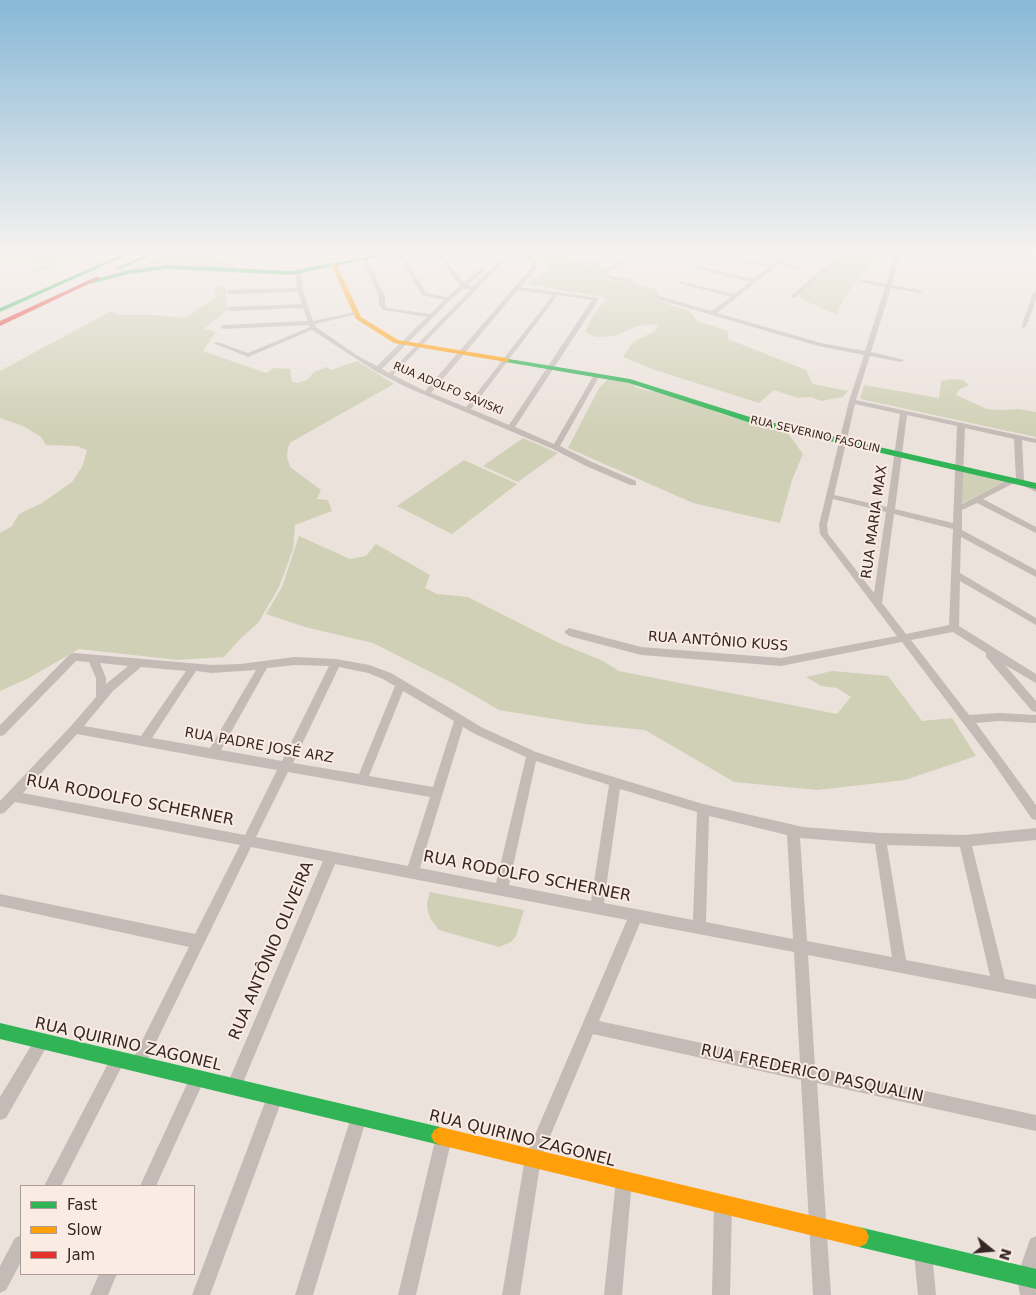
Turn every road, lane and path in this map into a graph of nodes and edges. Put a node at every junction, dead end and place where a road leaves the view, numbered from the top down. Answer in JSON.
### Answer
{"nodes":[{"id":1,"x":23,"y":313,"type":"edge"},
{"id":2,"x":308,"y":313,"type":"edge"},
{"id":3,"x":415,"y":313,"type":"edge"},
{"id":4,"x":435,"y":313,"type":"edge"},
{"id":5,"x":450,"y":313,"type":"edge"},
{"id":6,"x":495,"y":313,"type":"edge"},
{"id":7,"x":540,"y":313,"type":"edge"},
{"id":8,"x":587,"y":313,"type":"edge"},
{"id":9,"x":714,"y":313,"type":"edge"},
{"id":10,"x":880,"y":313,"type":"edge"},
{"id":11,"x":1028,"y":313,"type":"edge"},
{"id":12,"x":355,"y":314,"type":"joint"},
{"id":13,"x":432,"y":316,"type":"junction"},
{"id":14,"x":0,"y":324,"type":"edge"},
{"id":15,"x":312,"y":326,"type":"junction"},
{"id":16,"x":222,"y":327,"type":"dead end"},
{"id":17,"x":1023,"y":327,"type":"dead end"},
{"id":18,"x":216,"y":342,"type":"dead end"},
{"id":19,"x":404,"y":344,"type":"junction"},
{"id":20,"x":418,"y":346,"type":"junction"},
{"id":21,"x":461,"y":353,"type":"junction"},
{"id":22,"x":867,"y":354,"type":"junction"},
{"id":23,"x":505,"y":360,"type":"junction"},
{"id":24,"x":901,"y":360,"type":"dead end"},
{"id":25,"x":551,"y":368,"type":"junction"},
{"id":26,"x":377,"y":370,"type":"junction"},
{"id":27,"x":597,"y":375,"type":"junction"},
{"id":28,"x":389,"y":376,"type":"junction"},
{"id":29,"x":426,"y":394,"type":"junction"},
{"id":30,"x":852,"y":401,"type":"junction"},
{"id":31,"x":467,"y":410,"type":"junction"},
{"id":32,"x":904,"y":412,"type":"junction"},
{"id":33,"x":961,"y":425,"type":"junction"},
{"id":34,"x":511,"y":428,"type":"junction"},
{"id":35,"x":1018,"y":437,"type":"junction"},
{"id":36,"x":843,"y":441,"type":"junction"},
{"id":37,"x":1036,"y":441,"type":"edge"},
{"id":38,"x":556,"y":447,"type":"junction"},
{"id":39,"x":898,"y":454,"type":"junction"},
{"id":40,"x":959,"y":468,"type":"junction"},
{"id":41,"x":1016,"y":481,"type":"junction"},
{"id":42,"x":633,"y":483,"type":"dead end"},
{"id":43,"x":1036,"y":486,"type":"edge"},
{"id":44,"x":1036,"y":490,"type":"edge"},
{"id":45,"x":830,"y":496,"type":"junction"},
{"id":46,"x":976,"y":499,"type":"junction"},
{"id":47,"x":958,"y":509,"type":"junction"},
{"id":48,"x":890,"y":511,"type":"junction"},
{"id":49,"x":957,"y":529,"type":"junction"},
{"id":50,"x":1036,"y":530,"type":"edge"},
{"id":51,"x":956,"y":574,"type":"junction"},
{"id":52,"x":1036,"y":574,"type":"edge"},
{"id":53,"x":878,"y":605,"type":"junction"},
{"id":54,"x":1036,"y":622,"type":"edge"},
{"id":55,"x":954,"y":628,"type":"junction"},
{"id":56,"x":569,"y":632,"type":"dead end"},
{"id":57,"x":903,"y":638,"type":"junction"},
{"id":58,"x":983,"y":646,"type":"junction"},
{"id":59,"x":93,"y":659,"type":"junction"},
{"id":60,"x":336,"y":663,"type":"junction"},
{"id":61,"x":137,"y":664,"type":"junction"},
{"id":62,"x":263,"y":666,"type":"junction"},
{"id":63,"x":193,"y":668,"type":"junction"},
{"id":64,"x":1036,"y":680,"type":"edge"},
{"id":65,"x":401,"y":684,"type":"junction"},
{"id":66,"x":101,"y":698,"type":"junction"},
{"id":67,"x":1036,"y":708,"type":"edge"},
{"id":68,"x":1036,"y":719,"type":"edge"},
{"id":69,"x":460,"y":720,"type":"junction"},
{"id":70,"x":966,"y":720,"type":"junction"},
{"id":71,"x":75,"y":729,"type":"junction"},
{"id":72,"x":0,"y":732,"type":"edge"},
{"id":73,"x":144,"y":741,"type":"junction"},
{"id":74,"x":213,"y":754,"type":"junction"},
{"id":75,"x":532,"y":755,"type":"junction"},
{"id":76,"x":285,"y":766,"type":"junction"},
{"id":77,"x":362,"y":780,"type":"junction"},
{"id":78,"x":615,"y":783,"type":"junction"},
{"id":79,"x":437,"y":793,"type":"junction"},
{"id":80,"x":12,"y":796,"type":"junction"},
{"id":81,"x":0,"y":809,"type":"edge"},
{"id":82,"x":703,"y":809,"type":"junction"},
{"id":83,"x":1036,"y":815,"type":"edge"},
{"id":84,"x":793,"y":831,"type":"junction"},
{"id":85,"x":1036,"y":834,"type":"edge"},
{"id":86,"x":880,"y":839,"type":"junction"},
{"id":87,"x":248,"y":841,"type":"junction"},
{"id":88,"x":965,"y":841,"type":"junction"},
{"id":89,"x":331,"y":857,"type":"junction"},
{"id":90,"x":412,"y":873,"type":"junction"},
{"id":91,"x":500,"y":890,"type":"junction"},
{"id":92,"x":0,"y":900,"type":"edge"},
{"id":93,"x":597,"y":908,"type":"junction"},
{"id":94,"x":636,"y":916,"type":"junction"},
{"id":95,"x":699,"y":928,"type":"junction"},
{"id":96,"x":198,"y":942,"type":"junction"},
{"id":97,"x":800,"y":947,"type":"junction"},
{"id":98,"x":900,"y":966,"type":"junction"},
{"id":99,"x":999,"y":985,"type":"junction"},
{"id":100,"x":1036,"y":992,"type":"edge"},
{"id":101,"x":589,"y":1026,"type":"junction"},
{"id":102,"x":0,"y":1031,"type":"edge"},
{"id":103,"x":42,"y":1041,"type":"junction"},
{"id":104,"x":118,"y":1059,"type":"junction"},
{"id":105,"x":138,"y":1064,"type":"junction"},
{"id":106,"x":809,"y":1073,"type":"junction"},
{"id":107,"x":197,"y":1078,"type":"junction"},
{"id":108,"x":234,"y":1087,"type":"junction"},
{"id":109,"x":275,"y":1097,"type":"junction"},
{"id":110,"x":0,"y":1112,"type":"edge"},
{"id":111,"x":359,"y":1117,"type":"junction"},
{"id":112,"x":1036,"y":1122,"type":"edge"},
{"id":113,"x":444,"y":1137,"type":"junction"},
{"id":114,"x":533,"y":1158,"type":"junction"},
{"id":115,"x":624,"y":1180,"type":"junction"},
{"id":116,"x":53,"y":1185,"type":"edge"},
{"id":117,"x":148,"y":1185,"type":"edge"},
{"id":118,"x":723,"y":1204,"type":"junction"},
{"id":119,"x":819,"y":1227,"type":"junction"},
{"id":120,"x":1036,"y":1245,"type":"edge"},
{"id":121,"x":20,"y":1246,"type":"edge"},
{"id":122,"x":922,"y":1252,"type":"junction"},
{"id":123,"x":108,"y":1275,"type":"edge"},
{"id":124,"x":1031,"y":1278,"type":"edge"},
{"id":125,"x":0,"y":1284,"type":"edge"},
{"id":126,"x":99,"y":1295,"type":"edge"},
{"id":127,"x":201,"y":1295,"type":"edge"},
{"id":128,"x":304,"y":1295,"type":"edge"},
{"id":129,"x":407,"y":1295,"type":"edge"},
{"id":130,"x":511,"y":1295,"type":"edge"},
{"id":131,"x":613,"y":1295,"type":"edge"},
{"id":132,"x":721,"y":1295,"type":"edge"},
{"id":133,"x":822,"y":1295,"type":"edge"},
{"id":134,"x":927,"y":1295,"type":"edge"},
{"id":135,"x":1030,"y":1295,"type":"edge"}],
"edges":[{"from":1,"to":14,"type":"main road"},
{"from":2,"to":15,"type":"street"},
{"from":3,"to":13,"type":"street"},
{"from":4,"to":13,"type":"street"},
{"from":5,"to":20,"type":"street"},
{"from":6,"to":21,"type":"street"},
{"from":7,"to":23,"type":"street"},
{"from":8,"to":25,"type":"street"},
{"from":9,"to":22,"type":"street"},
{"from":10,"to":22,"type":"street"},
{"from":11,"to":17,"type":"street"},
{"from":12,"to":15,"type":"street"},
{"from":12,"to":19,"type":"main road","name":"RUA SEVERINO FASOLIN"},
{"from":13,"to":19,"type":"street"},
{"from":15,"to":16,"type":"street"},
{"from":15,"to":18,"type":"street"},
{"from":15,"to":26,"type":"street","name":"RUA ADOLFO SAVISKI"},
{"from":19,"to":20,"type":"main road","name":"RUA SEVERINO FASOLIN"},
{"from":19,"to":26,"type":"street"},
{"from":20,"to":21,"type":"main road","name":"RUA SEVERINO FASOLIN"},
{"from":20,"to":28,"type":"street"},
{"from":21,"to":23,"type":"main road","name":"RUA SEVERINO FASOLIN"},
{"from":21,"to":29,"type":"street"},
{"from":22,"to":24,"type":"street"},
{"from":22,"to":30,"type":"street"},
{"from":23,"to":25,"type":"main road","name":"RUA SEVERINO FASOLIN"},
{"from":23,"to":31,"type":"street"},
{"from":25,"to":27,"type":"main road","name":"RUA SEVERINO FASOLIN"},
{"from":25,"to":34,"type":"street"},
{"from":26,"to":28,"type":"street","name":"RUA ADOLFO SAVISKI"},
{"from":27,"to":36,"type":"main road","name":"RUA SEVERINO FASOLIN"},
{"from":27,"to":38,"type":"street"},
{"from":28,"to":29,"type":"street","name":"RUA ADOLFO SAVISKI"},
{"from":29,"to":31,"type":"street","name":"RUA ADOLFO SAVISKI"},
{"from":30,"to":32,"type":"street"},
{"from":30,"to":36,"type":"street"},
{"from":31,"to":34,"type":"street","name":"RUA ADOLFO SAVISKI"},
{"from":32,"to":33,"type":"street"},
{"from":32,"to":39,"type":"street","name":"RUA MARIA MAX"},
{"from":33,"to":35,"type":"street"},
{"from":33,"to":40,"type":"street"},
{"from":34,"to":38,"type":"street","name":"RUA ADOLFO SAVISKI"},
{"from":35,"to":37,"type":"street"},
{"from":35,"to":41,"type":"street"},
{"from":36,"to":39,"type":"main road","name":"RUA SEVERINO FASOLIN"},
{"from":36,"to":45,"type":"street"},
{"from":38,"to":42,"type":"street","name":"RUA ADOLFO SAVISKI"},
{"from":39,"to":40,"type":"main road","name":"RUA SEVERINO FASOLIN"},
{"from":39,"to":48,"type":"street","name":"RUA MARIA MAX"},
{"from":40,"to":41,"type":"main road","name":"RUA SEVERINO FASOLIN"},
{"from":40,"to":47,"type":"street"},
{"from":41,"to":43,"type":"main road","name":"RUA SEVERINO FASOLIN"},
{"from":41,"to":44,"type":"street"},
{"from":41,"to":46,"type":"street"},
{"from":45,"to":48,"type":"street"},
{"from":45,"to":53,"type":"street"},
{"from":46,"to":47,"type":"street"},
{"from":46,"to":50,"type":"street"},
{"from":47,"to":49,"type":"street"},
{"from":48,"to":49,"type":"street"},
{"from":48,"to":53,"type":"street","name":"RUA MARIA MAX"},
{"from":49,"to":51,"type":"street"},
{"from":49,"to":52,"type":"street"},
{"from":51,"to":54,"type":"street"},
{"from":51,"to":55,"type":"street"},
{"from":53,"to":57,"type":"street"},
{"from":55,"to":57,"type":"street","name":"RUA ANTÔNIO KUSS"},
{"from":55,"to":58,"type":"street"},
{"from":56,"to":57,"type":"street","name":"RUA ANTÔNIO KUSS"},
{"from":57,"to":70,"type":"street"},
{"from":58,"to":64,"type":"street"},
{"from":58,"to":67,"type":"street"},
{"from":59,"to":61,"type":"street"},
{"from":59,"to":66,"type":"street"},
{"from":59,"to":72,"type":"street"},
{"from":60,"to":62,"type":"street"},
{"from":60,"to":65,"type":"street"},
{"from":60,"to":76,"type":"street"},
{"from":61,"to":63,"type":"street"},
{"from":61,"to":66,"type":"street"},
{"from":62,"to":63,"type":"street"},
{"from":62,"to":74,"type":"street"},
{"from":63,"to":73,"type":"street"},
{"from":65,"to":69,"type":"street"},
{"from":65,"to":77,"type":"street"},
{"from":66,"to":71,"type":"street"},
{"from":68,"to":70,"type":"street"},
{"from":69,"to":75,"type":"street"},
{"from":69,"to":79,"type":"street"},
{"from":70,"to":83,"type":"street"},
{"from":71,"to":73,"type":"street","name":"RUA PADRE JOSÉ ARZ"},
{"from":71,"to":80,"type":"street"},
{"from":73,"to":74,"type":"street","name":"RUA PADRE JOSÉ ARZ"},
{"from":74,"to":76,"type":"street","name":"RUA PADRE JOSÉ ARZ"},
{"from":75,"to":78,"type":"street"},
{"from":75,"to":91,"type":"street"},
{"from":76,"to":77,"type":"street","name":"RUA PADRE JOSÉ ARZ"},
{"from":76,"to":87,"type":"street"},
{"from":77,"to":79,"type":"street","name":"RUA PADRE JOSÉ ARZ"},
{"from":78,"to":82,"type":"street"},
{"from":78,"to":93,"type":"street"},
{"from":79,"to":90,"type":"street"},
{"from":80,"to":81,"type":"street"},
{"from":80,"to":87,"type":"street","name":"RUA RODOLFO SCHERNER"},
{"from":82,"to":84,"type":"street"},
{"from":82,"to":95,"type":"street"},
{"from":84,"to":86,"type":"street"},
{"from":84,"to":97,"type":"street"},
{"from":85,"to":88,"type":"street"},
{"from":86,"to":88,"type":"street"},
{"from":86,"to":98,"type":"street"},
{"from":87,"to":89,"type":"street","name":"RUA RODOLFO SCHERNER"},
{"from":87,"to":96,"type":"street"},
{"from":88,"to":99,"type":"street"},
{"from":89,"to":90,"type":"street","name":"RUA RODOLFO SCHERNER"},
{"from":89,"to":108,"type":"street","name":"RUA ANTÔNIO OLIVEIRA"},
{"from":90,"to":91,"type":"street","name":"RUA RODOLFO SCHERNER"},
{"from":91,"to":93,"type":"street","name":"RUA RODOLFO SCHERNER"},
{"from":92,"to":96,"type":"street"},
{"from":93,"to":94,"type":"street","name":"RUA RODOLFO SCHERNER"},
{"from":94,"to":95,"type":"street","name":"RUA RODOLFO SCHERNER"},
{"from":94,"to":101,"type":"street"},
{"from":95,"to":97,"type":"street","name":"RUA RODOLFO SCHERNER"},
{"from":96,"to":105,"type":"street"},
{"from":97,"to":98,"type":"street","name":"RUA RODOLFO SCHERNER"},
{"from":97,"to":106,"type":"street"},
{"from":98,"to":99,"type":"street","name":"RUA RODOLFO SCHERNER"},
{"from":99,"to":100,"type":"street","name":"RUA RODOLFO SCHERNER"},
{"from":101,"to":106,"type":"street","name":"RUA FREDERICO PASQUALIN"},
{"from":101,"to":114,"type":"street"},
{"from":102,"to":103,"type":"main road","name":"RUA QUIRINO ZAGONEL"},
{"from":103,"to":104,"type":"main road","name":"RUA QUIRINO ZAGONEL"},
{"from":103,"to":110,"type":"street"},
{"from":104,"to":105,"type":"main road","name":"RUA QUIRINO ZAGONEL"},
{"from":104,"to":116,"type":"street"},
{"from":105,"to":107,"type":"main road","name":"RUA QUIRINO ZAGONEL"},
{"from":106,"to":112,"type":"street","name":"RUA FREDERICO PASQUALIN"},
{"from":106,"to":119,"type":"street"},
{"from":107,"to":108,"type":"main road","name":"RUA QUIRINO ZAGONEL"},
{"from":107,"to":117,"type":"street"},
{"from":108,"to":109,"type":"main road","name":"RUA QUIRINO ZAGONEL"},
{"from":109,"to":111,"type":"main road","name":"RUA QUIRINO ZAGONEL"},
{"from":109,"to":127,"type":"street"},
{"from":111,"to":113,"type":"main road","name":"RUA QUIRINO ZAGONEL"},
{"from":111,"to":128,"type":"street"},
{"from":113,"to":114,"type":"main road","name":"RUA QUIRINO ZAGONEL"},
{"from":113,"to":129,"type":"street"},
{"from":114,"to":115,"type":"main road","name":"RUA QUIRINO ZAGONEL"},
{"from":114,"to":130,"type":"street"},
{"from":115,"to":118,"type":"main road","name":"RUA QUIRINO ZAGONEL"},
{"from":115,"to":131,"type":"street"},
{"from":118,"to":119,"type":"main road","name":"RUA QUIRINO ZAGONEL"},
{"from":118,"to":132,"type":"street"},
{"from":119,"to":122,"type":"main road","name":"RUA QUIRINO ZAGONEL"},
{"from":119,"to":133,"type":"street"},
{"from":120,"to":124,"type":"street"},
{"from":121,"to":125,"type":"street"},
{"from":122,"to":124,"type":"main road","name":"RUA QUIRINO ZAGONEL"},
{"from":122,"to":134,"type":"street"},
{"from":123,"to":126,"type":"street"},
{"from":124,"to":135,"type":"street"}]}
